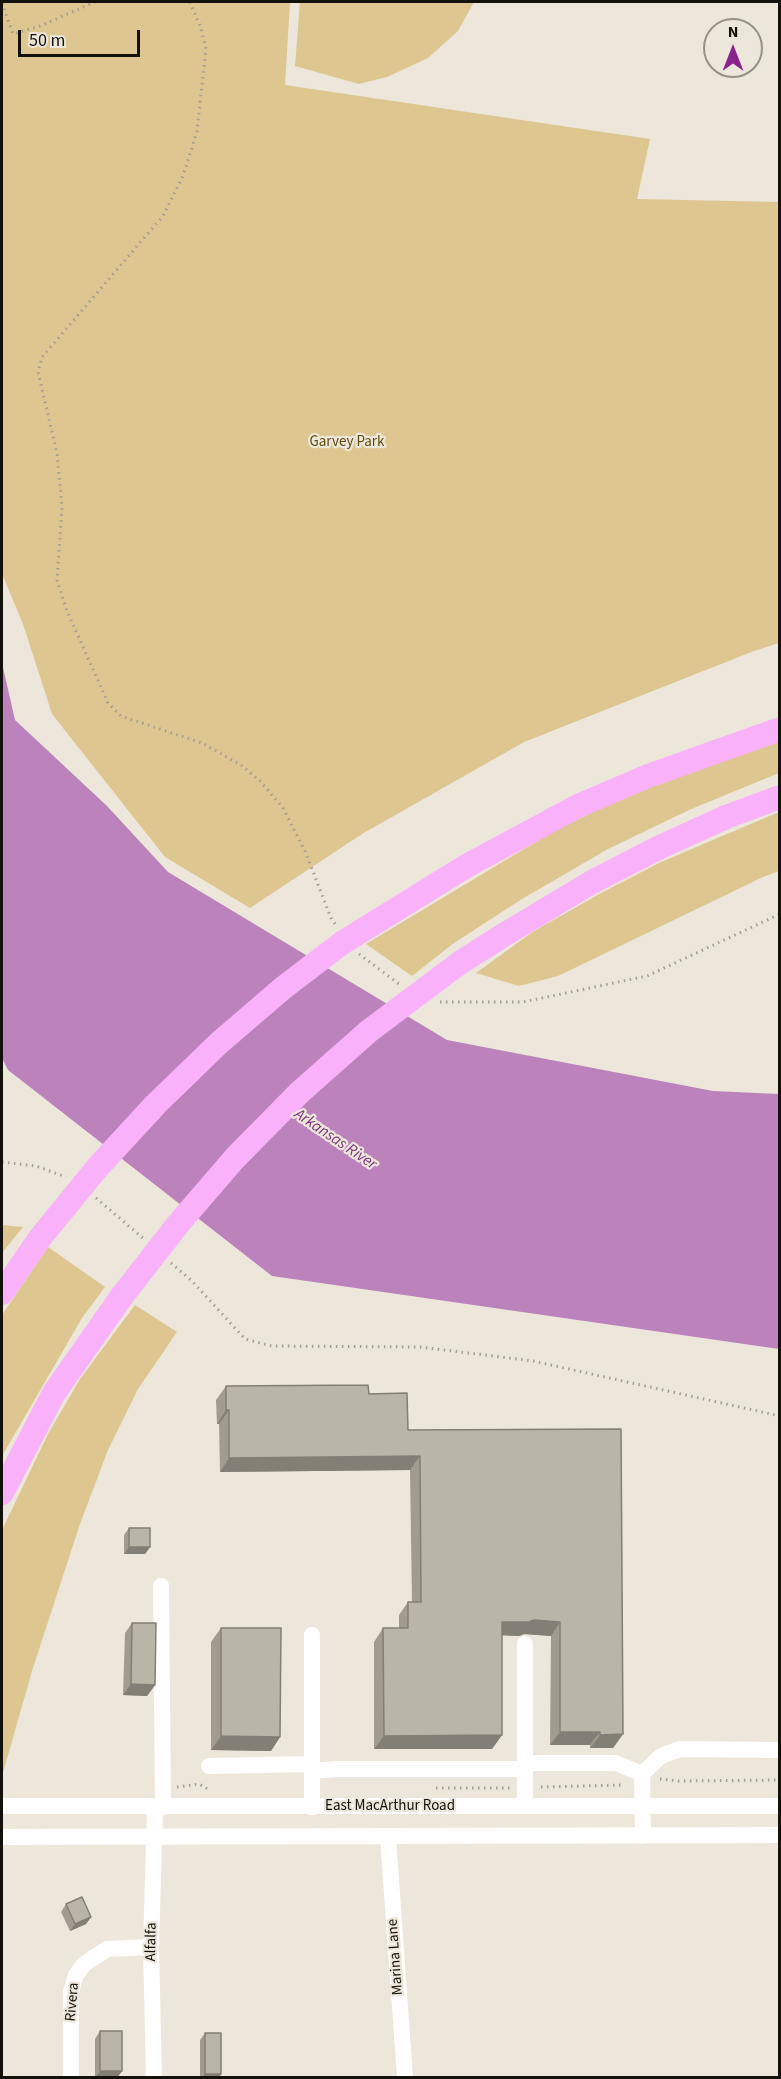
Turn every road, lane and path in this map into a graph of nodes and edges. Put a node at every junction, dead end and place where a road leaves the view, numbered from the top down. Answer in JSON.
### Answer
{"nodes":[{"id":1,"x":94,"y":2,"type":"edge"},
{"id":2,"x":190,"y":2,"type":"edge"},
{"id":3,"x":2,"y":3,"type":"edge"},
{"id":4,"x":780,"y":729,"type":"edge"},
{"id":5,"x":780,"y":797,"type":"edge"},
{"id":6,"x":780,"y":914,"type":"edge"},
{"id":7,"x":337,"y":926,"type":"dead end"},
{"id":8,"x":353,"y":949,"type":"dead end"},
{"id":9,"x":402,"y":987,"type":"dead end"},
{"id":10,"x":434,"y":1002,"type":"dead end"},
{"id":11,"x":2,"y":1162,"type":"edge"},
{"id":12,"x":72,"y":1181,"type":"dead end"},
{"id":13,"x":88,"y":1192,"type":"dead end"},
{"id":14,"x":148,"y":1242,"type":"dead end"},
{"id":15,"x":165,"y":1258,"type":"dead end"},
{"id":16,"x":2,"y":1293,"type":"edge"},
{"id":17,"x":780,"y":1416,"type":"edge"},
{"id":18,"x":2,"y":1494,"type":"edge"},
{"id":19,"x":161,"y":1586,"type":"dead end"},
{"id":20,"x":312,"y":1635,"type":"dead end"},
{"id":21,"x":525,"y":1644,"type":"dead end"},
{"id":22,"x":780,"y":1750,"type":"edge"},
{"id":23,"x":209,"y":1766,"type":"dead end"},
{"id":24,"x":525,"y":1766,"type":"junction"},
{"id":25,"x":312,"y":1768,"type":"junction"},
{"id":26,"x":642,"y":1778,"type":"junction"},
{"id":27,"x":780,"y":1780,"type":"edge"},
{"id":28,"x":525,"y":1787,"type":"junction"},
{"id":29,"x":163,"y":1788,"type":"junction"},
{"id":30,"x":427,"y":1788,"type":"dead end"},
{"id":31,"x":213,"y":1792,"type":"dead end"},
{"id":32,"x":2,"y":1806,"type":"edge"},
{"id":33,"x":525,"y":1806,"type":"junction"},
{"id":34,"x":644,"y":1806,"type":"junction"},
{"id":35,"x":780,"y":1806,"type":"edge"},
{"id":36,"x":159,"y":1807,"type":"junction"},
{"id":37,"x":312,"y":1807,"type":"junction"},
{"id":38,"x":780,"y":1835,"type":"edge"},
{"id":39,"x":2,"y":1836,"type":"edge"},
{"id":40,"x":643,"y":1836,"type":"junction"},
{"id":41,"x":155,"y":1837,"type":"junction"},
{"id":42,"x":388,"y":1837,"type":"junction"},
{"id":43,"x":151,"y":1947,"type":"junction"},
{"id":44,"x":71,"y":2078,"type":"edge"},
{"id":45,"x":154,"y":2078,"type":"edge"},
{"id":46,"x":405,"y":2078,"type":"edge"}],
"edges":[{"from":1,"to":3,"type":"path"},
{"from":2,"to":7,"type":"path"},
{"from":4,"to":16,"type":"highway"},
{"from":5,"to":18,"type":"highway"},
{"from":6,"to":10,"type":"path"},
{"from":8,"to":9,"type":"path"},
{"from":11,"to":12,"type":"path"},
{"from":13,"to":14,"type":"path"},
{"from":15,"to":17,"type":"path"},
{"from":19,"to":29,"type":"street","name":"Alfalfa"},
{"from":20,"to":25,"type":"street"},
{"from":21,"to":24,"type":"street"},
{"from":22,"to":26,"type":"street"},
{"from":23,"to":25,"type":"street"},
{"from":24,"to":25,"type":"street"},
{"from":24,"to":26,"type":"street"},
{"from":24,"to":28,"type":"street"},
{"from":25,"to":37,"type":"street"},
{"from":26,"to":27,"type":"path"},
{"from":26,"to":28,"type":"path"},
{"from":26,"to":34,"type":"street"},
{"from":28,"to":30,"type":"path"},
{"from":28,"to":33,"type":"street"},
{"from":29,"to":31,"type":"path"},
{"from":29,"to":36,"type":"street","name":"Alfalfa"},
{"from":32,"to":36,"type":"street","name":"East MacArthur Road"},
{"from":33,"to":34,"type":"street","name":"East MacArthur Road"},
{"from":33,"to":37,"type":"street","name":"East MacArthur Road"},
{"from":34,"to":35,"type":"street","name":"East MacArthur Road"},
{"from":34,"to":40,"type":"street"},
{"from":36,"to":37,"type":"street","name":"East MacArthur Road"},
{"from":36,"to":41,"type":"street","name":"Alfalfa"},
{"from":38,"to":40,"type":"street","name":"East MacArthur Road"},
{"from":39,"to":41,"type":"street","name":"East MacArthur Road"},
{"from":40,"to":42,"type":"street","name":"East MacArthur Road"},
{"from":41,"to":42,"type":"street","name":"East MacArthur Road"},
{"from":41,"to":43,"type":"street","name":"Alfalfa"},
{"from":42,"to":46,"type":"street","name":"Marina Lane"},
{"from":43,"to":44,"type":"street","name":"Rivera"},
{"from":43,"to":45,"type":"street","name":"Alfalfa"}]}
